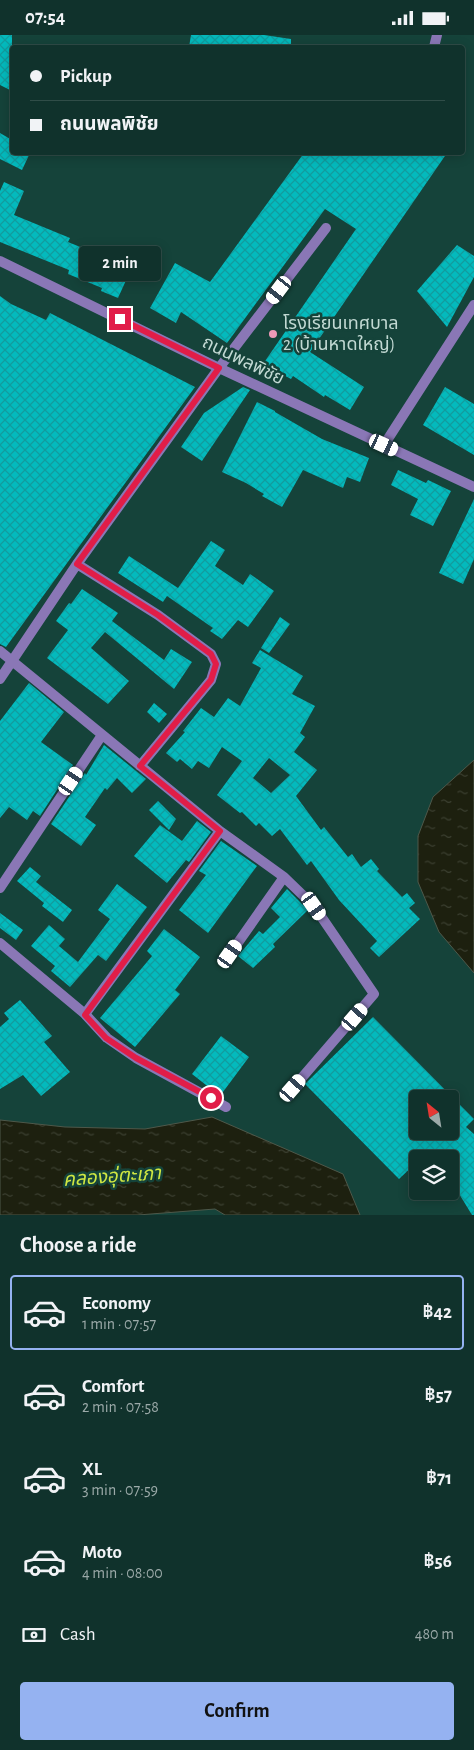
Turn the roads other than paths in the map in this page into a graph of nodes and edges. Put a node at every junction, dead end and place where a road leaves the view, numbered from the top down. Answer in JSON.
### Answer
{"nodes":[{"id":1,"x":326,"y":228,"type":"dead end"},
{"id":2,"x":0,"y":261,"type":"edge"},
{"id":3,"x":474,"y":305,"type":"edge"},
{"id":4,"x":219,"y":368,"type":"junction"},
{"id":5,"x":384,"y":445,"type":"junction"},
{"id":6,"x":474,"y":487,"type":"edge"},
{"id":7,"x":77,"y":564,"type":"junction"},
{"id":8,"x":0,"y":651,"type":"edge"},
{"id":9,"x":12,"y":661,"type":"junction"},
{"id":10,"x":0,"y":679,"type":"edge"},
{"id":11,"x":102,"y":735,"type":"junction"},
{"id":12,"x":140,"y":766,"type":"junction"},
{"id":13,"x":220,"y":831,"type":"junction"},
{"id":14,"x":284,"y":877,"type":"junction"},
{"id":15,"x":0,"y":888,"type":"edge"},
{"id":16,"x":0,"y":943,"type":"edge"},
{"id":17,"x":230,"y":954,"type":"dead end"},
{"id":18,"x":85,"y":1015,"type":"junction"},
{"id":19,"x":293,"y":1088,"type":"dead end"},
{"id":20,"x":226,"y":1107,"type":"dead end"}],
"edges":[{"from":1,"to":4,"type":"street"},
{"from":2,"to":4,"type":"street","name":"ถนนพลพิชัย"},
{"from":3,"to":5,"type":"street"},
{"from":4,"to":5,"type":"street","name":"ถนนพลพิชัย"},
{"from":4,"to":7,"type":"street"},
{"from":5,"to":6,"type":"street","name":"ถนนพลพิชัย"},
{"from":7,"to":9,"type":"street"},
{"from":7,"to":12,"type":"street"},
{"from":8,"to":9,"type":"street"},
{"from":9,"to":10,"type":"street"},
{"from":9,"to":11,"type":"street"},
{"from":11,"to":12,"type":"street"},
{"from":11,"to":15,"type":"street"},
{"from":12,"to":13,"type":"street"},
{"from":13,"to":14,"type":"street"},
{"from":13,"to":18,"type":"street"},
{"from":14,"to":17,"type":"street"},
{"from":14,"to":19,"type":"street"},
{"from":16,"to":18,"type":"street"},
{"from":18,"to":20,"type":"street"}]}
